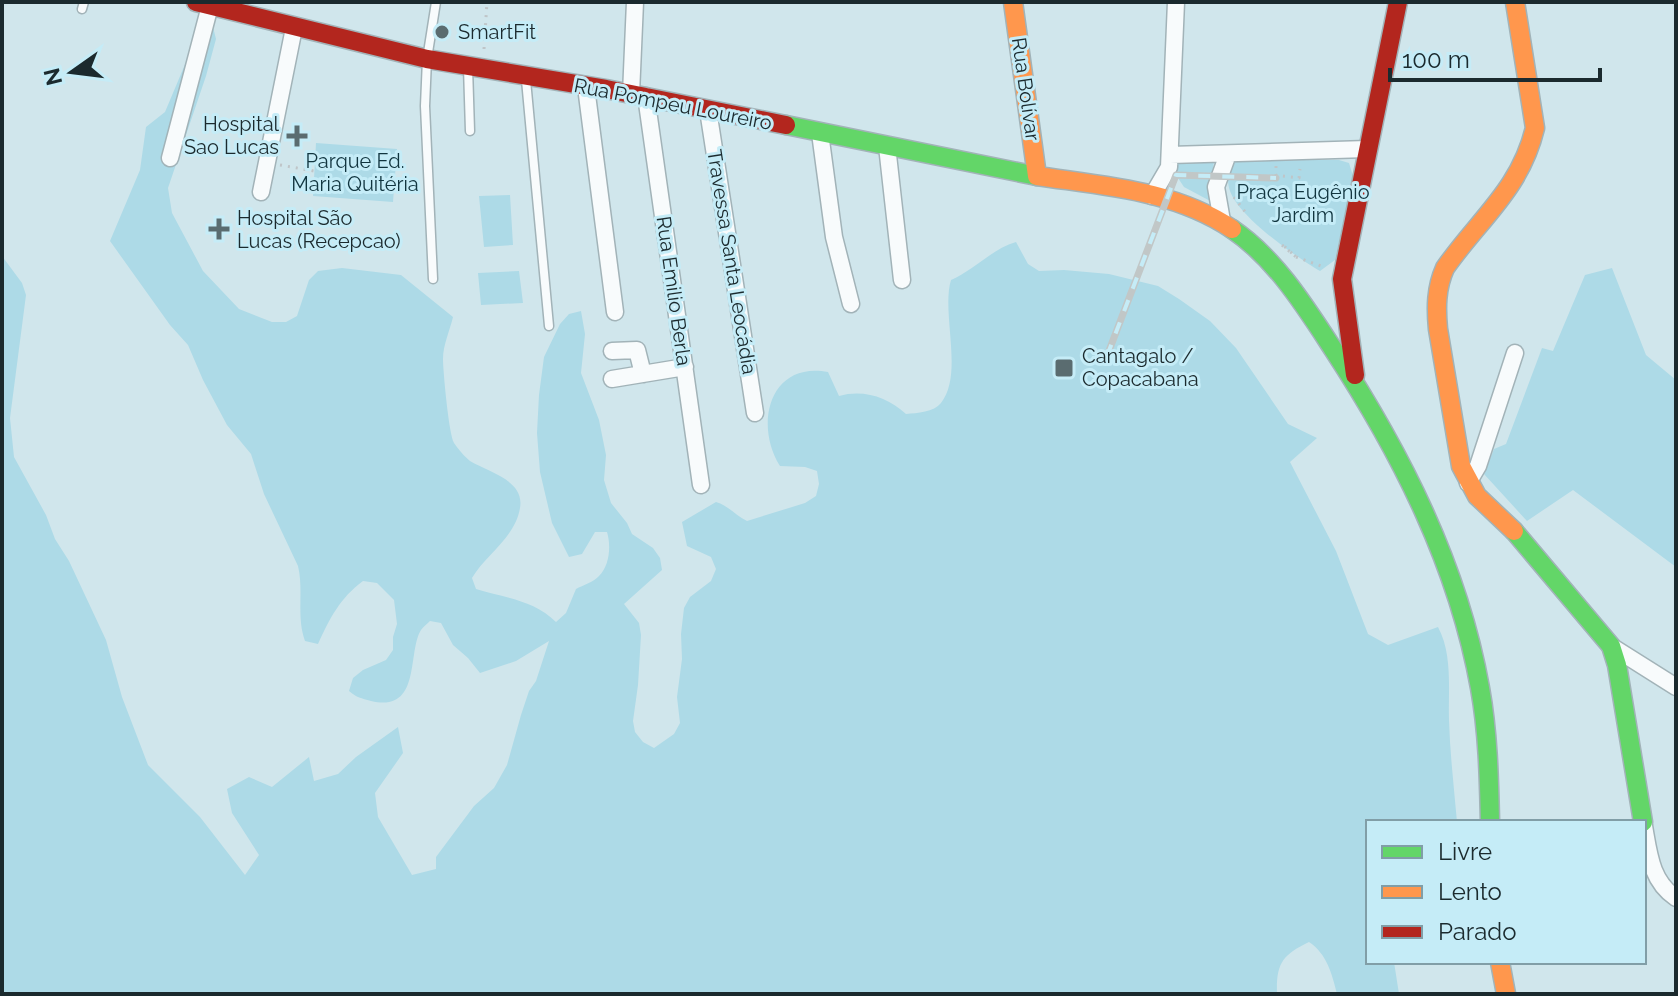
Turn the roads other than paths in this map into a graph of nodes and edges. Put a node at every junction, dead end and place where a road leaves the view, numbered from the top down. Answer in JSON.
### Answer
{"nodes":[{"id":1,"x":436,"y":2,"type":"edge"},
{"id":2,"x":635,"y":2,"type":"edge"},
{"id":3,"x":1013,"y":2,"type":"edge"},
{"id":4,"x":1176,"y":2,"type":"edge"},
{"id":5,"x":1398,"y":2,"type":"edge"},
{"id":6,"x":1515,"y":2,"type":"edge"},
{"id":7,"x":205,"y":3,"type":"edge"},
{"id":8,"x":294,"y":28,"type":"junction"},
{"id":9,"x":427,"y":59,"type":"junction"},
{"id":10,"x":475,"y":68,"type":"junction"},
{"id":11,"x":526,"y":76,"type":"junction"},
{"id":12,"x":586,"y":87,"type":"junction"},
{"id":13,"x":638,"y":95,"type":"junction"},
{"id":14,"x":708,"y":110,"type":"junction"},
{"id":15,"x":470,"y":131,"type":"dead end"},
{"id":16,"x":820,"y":133,"type":"junction"},
{"id":17,"x":890,"y":147,"type":"junction"},
{"id":18,"x":1367,"y":149,"type":"junction"},
{"id":19,"x":1228,"y":154,"type":"junction"},
{"id":20,"x":170,"y":158,"type":"dead end"},
{"id":21,"x":1165,"y":161,"type":"junction"},
{"id":22,"x":1037,"y":176,"type":"junction"},
{"id":23,"x":261,"y":192,"type":"dead end"},
{"id":24,"x":1152,"y":196,"type":"junction"},
{"id":25,"x":1222,"y":221,"type":"junction"},
{"id":26,"x":904,"y":222,"type":"dead end"},
{"id":27,"x":433,"y":279,"type":"dead end"},
{"id":28,"x":902,"y":280,"type":"dead end"},
{"id":29,"x":1320,"y":283,"type":"junction"},
{"id":30,"x":851,"y":304,"type":"dead end"},
{"id":31,"x":615,"y":312,"type":"dead end"},
{"id":32,"x":549,"y":326,"type":"dead end"},
{"id":33,"x":612,"y":351,"type":"dead end"},
{"id":34,"x":1515,"y":353,"type":"dead end"},
{"id":35,"x":685,"y":367,"type":"junction"},
{"id":36,"x":643,"y":374,"type":"junction"},
{"id":37,"x":612,"y":379,"type":"dead end"},
{"id":38,"x":1357,"y":383,"type":"junction"},
{"id":39,"x":755,"y":413,"type":"dead end"},
{"id":40,"x":1468,"y":483,"type":"junction"},
{"id":41,"x":701,"y":485,"type":"dead end"},
{"id":42,"x":1611,"y":646,"type":"junction"},
{"id":43,"x":1676,"y":687,"type":"edge"},
{"id":44,"x":1490,"y":820,"type":"edge"},
{"id":45,"x":1643,"y":820,"type":"edge"},
{"id":46,"x":1646,"y":836,"type":"edge"},
{"id":47,"x":1676,"y":898,"type":"edge"},
{"id":48,"x":1490,"y":964,"type":"edge"},
{"id":49,"x":1500,"y":964,"type":"edge"},
{"id":50,"x":1490,"y":989,"type":"edge"},
{"id":51,"x":1506,"y":994,"type":"edge"}],
"edges":[{"from":1,"to":9,"type":"lane"},
{"from":2,"to":13,"type":"street","name":"Rua Emilio Berla"},
{"from":3,"to":22,"type":"main road","name":"Rua Bolívar"},
{"from":4,"to":21,"type":"street"},
{"from":5,"to":18,"type":"main road"},
{"from":6,"to":40,"type":"main road"},
{"from":7,"to":8,"type":"main road","name":"Rua Pompeu Loureiro"},
{"from":7,"to":20,"type":"street"},
{"from":8,"to":9,"type":"main road","name":"Rua Pompeu Loureiro"},
{"from":8,"to":23,"type":"street"},
{"from":9,"to":10,"type":"main road","name":"Rua Pompeu Loureiro"},
{"from":9,"to":27,"type":"lane"},
{"from":10,"to":11,"type":"main road","name":"Rua Pompeu Loureiro"},
{"from":10,"to":15,"type":"lane"},
{"from":11,"to":12,"type":"main road","name":"Rua Pompeu Loureiro"},
{"from":11,"to":32,"type":"lane"},
{"from":12,"to":13,"type":"main road","name":"Rua Pompeu Loureiro"},
{"from":12,"to":31,"type":"street"},
{"from":13,"to":14,"type":"main road","name":"Rua Pompeu Loureiro"},
{"from":13,"to":35,"type":"street","name":"Rua Emilio Berla"},
{"from":14,"to":16,"type":"main road","name":"Rua Pompeu Loureiro"},
{"from":14,"to":39,"type":"street","name":"Travessa Santa Leocádia"},
{"from":16,"to":17,"type":"main road","name":"Rua Pompeu Loureiro"},
{"from":16,"to":30,"type":"street"},
{"from":17,"to":22,"type":"main road","name":"Rua Pompeu Loureiro"},
{"from":17,"to":26,"type":"lane"},
{"from":17,"to":28,"type":"street"},
{"from":18,"to":19,"type":"street"},
{"from":18,"to":29,"type":"main road"},
{"from":19,"to":21,"type":"street"},
{"from":19,"to":25,"type":"street"},
{"from":21,"to":24,"type":"street"},
{"from":22,"to":24,"type":"main road","name":"Rua Pompeu Loureiro"},
{"from":24,"to":25,"type":"main road"},
{"from":25,"to":29,"type":"main road"},
{"from":29,"to":38,"type":"main road"},
{"from":29,"to":38,"type":"main road"},
{"from":33,"to":36,"type":"street"},
{"from":34,"to":40,"type":"street"},
{"from":35,"to":36,"type":"street"},
{"from":35,"to":41,"type":"street","name":"Rua Emilio Berla"},
{"from":36,"to":37,"type":"street"},
{"from":38,"to":44,"type":"main road"},
{"from":40,"to":42,"type":"main road"},
{"from":42,"to":43,"type":"street"},
{"from":42,"to":45,"type":"main road"},
{"from":46,"to":47,"type":"street"},
{"from":48,"to":50,"type":"main road"},
{"from":49,"to":51,"type":"main road"}]}
